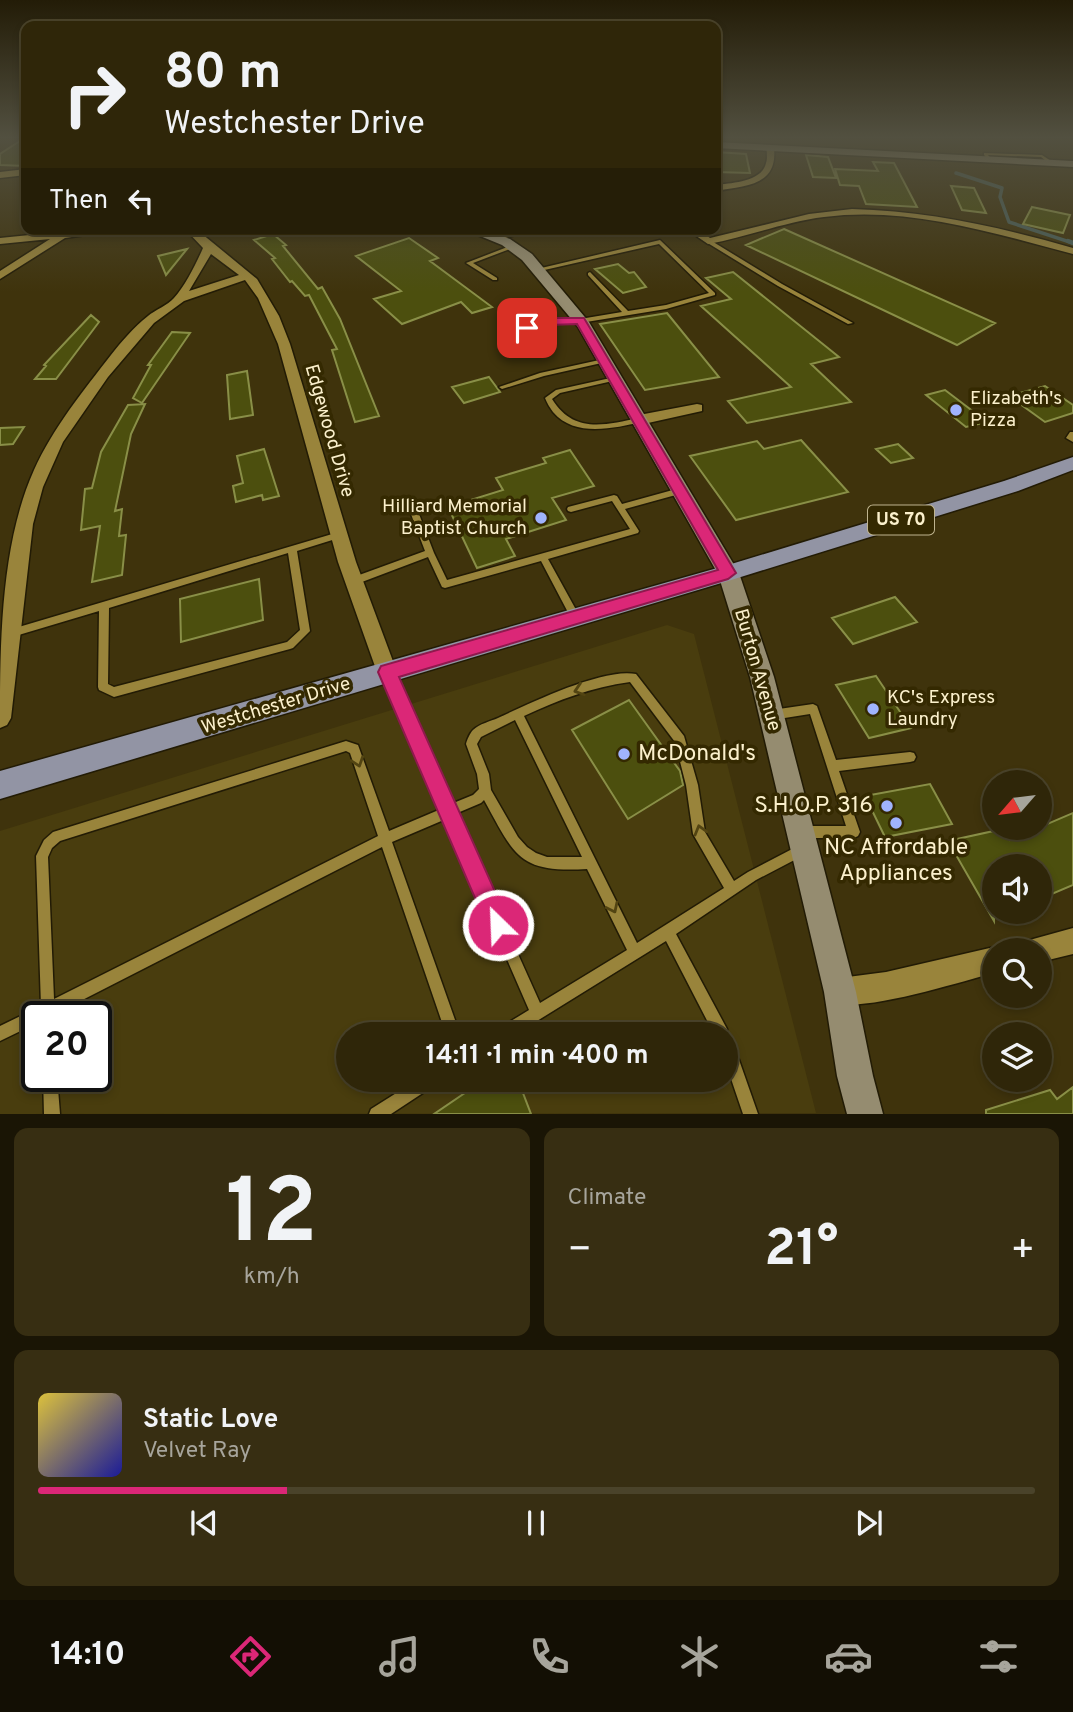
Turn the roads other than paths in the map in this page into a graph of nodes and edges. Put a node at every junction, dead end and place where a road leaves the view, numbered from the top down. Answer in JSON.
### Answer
{"nodes":[{"id":1,"x":57,"y":235,"type":"edge"},
{"id":2,"x":64,"y":235,"type":"edge"},
{"id":3,"x":196,"y":235,"type":"edge"},
{"id":4,"x":486,"y":235,"type":"edge"},
{"id":5,"x":507,"y":235,"type":"edge"},
{"id":6,"x":700,"y":235,"type":"edge"},
{"id":7,"x":495,"y":238,"type":"junction"},
{"id":8,"x":0,"y":241,"type":"edge"},
{"id":9,"x":708,"y":241,"type":"junction"},
{"id":10,"x":512,"y":247,"type":"junction"},
{"id":11,"x":208,"y":248,"type":"junction"},
{"id":12,"x":1073,"y":251,"type":"edge"},
{"id":13,"x":21,"y":262,"type":"junction"},
{"id":14,"x":540,"y":269,"type":"junction"},
{"id":15,"x":590,"y":274,"type":"dead end"},
{"id":16,"x":0,"y":276,"type":"edge"},
{"id":17,"x":247,"y":276,"type":"junction"},
{"id":18,"x":495,"y":279,"type":"dead end"},
{"id":19,"x":179,"y":297,"type":"junction"},
{"id":20,"x":626,"y":313,"type":"junction"},
{"id":21,"x":580,"y":321,"type":"junction"},
{"id":22,"x":850,"y":323,"type":"dead end"},
{"id":23,"x":506,"y":335,"type":"dead end"},
{"id":24,"x":604,"y":361,"type":"junction"},
{"id":25,"x":615,"y":379,"type":"junction"},
{"id":26,"x":502,"y":387,"type":"dead end"},
{"id":27,"x":697,"y":408,"type":"dead end"},
{"id":28,"x":639,"y":420,"type":"junction"},
{"id":29,"x":1073,"y":434,"type":"edge"},
{"id":30,"x":1073,"y":440,"type":"edge"},
{"id":31,"x":1073,"y":463,"type":"edge"},
{"id":32,"x":680,"y":491,"type":"junction"},
{"id":33,"x":410,"y":501,"type":"dead end"},
{"id":34,"x":620,"y":507,"type":"junction"},
{"id":35,"x":571,"y":509,"type":"dead end"},
{"id":36,"x":339,"y":535,"type":"junction"},
{"id":37,"x":292,"y":550,"type":"junction"},
{"id":38,"x":430,"y":553,"type":"junction"},
{"id":39,"x":543,"y":557,"type":"junction"},
{"id":40,"x":728,"y":573,"type":"junction"},
{"id":41,"x":354,"y":581,"type":"junction"},
{"id":42,"x":104,"y":606,"type":"junction"},
{"id":43,"x":7,"y":614,"type":"edge"},
{"id":44,"x":575,"y":617,"type":"junction"},
{"id":45,"x":11,"y":633,"type":"junction"},
{"id":46,"x":387,"y":672,"type":"junction"},
{"id":47,"x":2,"y":694,"type":"edge"},
{"id":48,"x":518,"y":715,"type":"junction"},
{"id":49,"x":771,"y":715,"type":"junction"},
{"id":50,"x":0,"y":718,"type":"edge"},
{"id":51,"x":910,"y":757,"type":"dead end"},
{"id":52,"x":834,"y":766,"type":"junction"},
{"id":53,"x":0,"y":785,"type":"edge"},
{"id":54,"x":485,"y":790,"type":"junction"},
{"id":55,"x":448,"y":813,"type":"junction"},
{"id":56,"x":384,"y":839,"type":"junction"},
{"id":57,"x":802,"y":840,"type":"junction"},
{"id":58,"x":590,"y":863,"type":"junction"},
{"id":59,"x":732,"y":890,"type":"junction"},
{"id":60,"x":668,"y":932,"type":"junction"},
{"id":61,"x":1073,"y":941,"type":"edge"},
{"id":62,"x":1052,"y":946,"type":"edge"},
{"id":63,"x":635,"y":953,"type":"junction"},
{"id":64,"x":982,"y":963,"type":"edge"},
{"id":65,"x":840,"y":992,"type":"junction"},
{"id":66,"x":48,"y":1001,"type":"edge"},
{"id":67,"x":71,"y":1001,"type":"edge"},
{"id":68,"x":537,"y":1013,"type":"junction"},
{"id":69,"x":449,"y":1022,"type":"edge"},
{"id":70,"x":522,"y":1022,"type":"edge"},
{"id":71,"x":716,"y":1022,"type":"edge"},
{"id":72,"x":21,"y":1025,"type":"edge"},
{"id":73,"x":0,"y":1034,"type":"edge"},
{"id":74,"x":738,"y":1077,"type":"edge"},
{"id":75,"x":51,"y":1092,"type":"edge"},
{"id":76,"x":411,"y":1092,"type":"edge"},
{"id":77,"x":52,"y":1114,"type":"edge"},
{"id":78,"x":376,"y":1114,"type":"edge"},
{"id":79,"x":751,"y":1114,"type":"edge"},
{"id":80,"x":865,"y":1114,"type":"edge"}],
"edges":[{"from":1,"to":8,"type":"street"},
{"from":2,"to":13,"type":"street"},
{"from":3,"to":11,"type":"street","name":"Edgewood Drive"},
{"from":4,"to":7,"type":"street","name":"Burton Avenue"},
{"from":5,"to":7,"type":"street"},
{"from":6,"to":9,"type":"street"},
{"from":7,"to":10,"type":"street","name":"Burton Avenue"},
{"from":8,"to":13,"type":"street"},
{"from":9,"to":12,"type":"street"},
{"from":9,"to":22,"type":"lane"},
{"from":10,"to":14,"type":"street","name":"Burton Avenue"},
{"from":10,"to":18,"type":"lane"},
{"from":11,"to":17,"type":"street","name":"Edgewood Drive"},
{"from":11,"to":19,"type":"street"},
{"from":13,"to":16,"type":"street"},
{"from":14,"to":20,"type":"lane"},
{"from":14,"to":21,"type":"street","name":"Burton Avenue"},
{"from":15,"to":20,"type":"lane"},
{"from":17,"to":19,"type":"street"},
{"from":17,"to":36,"type":"street","name":"Edgewood Drive"},
{"from":19,"to":43,"type":"street"},
{"from":20,"to":21,"type":"lane"},
{"from":21,"to":23,"type":"lane"},
{"from":21,"to":24,"type":"street","name":"Burton Avenue"},
{"from":24,"to":25,"type":"street","name":"Burton Avenue"},
{"from":24,"to":26,"type":"lane"},
{"from":25,"to":28,"type":"street","name":"Burton Avenue"},
{"from":25,"to":28,"type":"lane"},
{"from":27,"to":28,"type":"street"},
{"from":28,"to":32,"type":"street","name":"Burton Avenue"},
{"from":29,"to":30,"type":"lane"},
{"from":31,"to":40,"type":"main road","name":"Westchester Drive","number":"US 70"},
{"from":32,"to":34,"type":"lane"},
{"from":32,"to":40,"type":"street","name":"Burton Avenue"},
{"from":33,"to":38,"type":"lane"},
{"from":34,"to":35,"type":"lane"},
{"from":34,"to":39,"type":"lane"},
{"from":36,"to":37,"type":"lane"},
{"from":36,"to":41,"type":"street","name":"Edgewood Drive"},
{"from":37,"to":42,"type":"lane"},
{"from":37,"to":42,"type":"lane"},
{"from":38,"to":39,"type":"lane"},
{"from":38,"to":41,"type":"lane"},
{"from":39,"to":44,"type":"lane"},
{"from":40,"to":44,"type":"main road","name":"Westchester Drive","number":"US 70"},
{"from":40,"to":49,"type":"street","name":"Burton Avenue"},
{"from":41,"to":46,"type":"street","name":"Edgewood Drive"},
{"from":42,"to":45,"type":"lane"},
{"from":43,"to":45,"type":"street"},
{"from":44,"to":46,"type":"main road","name":"Westchester Drive","number":"US 70"},
{"from":45,"to":47,"type":"street"},
{"from":46,"to":53,"type":"main road","name":"Westchester Drive","number":"US 70"},
{"from":46,"to":55,"type":"lane"},
{"from":47,"to":50,"type":"street"},
{"from":48,"to":54,"type":"lane"},
{"from":48,"to":58,"type":"lane"},
{"from":59,"to":48,"type":"lane","one_way":true},
{"from":49,"to":52,"type":"lane"},
{"from":49,"to":57,"type":"street","name":"Burton Avenue"},
{"from":51,"to":52,"type":"lane"},
{"from":52,"to":57,"type":"lane"},
{"from":54,"to":55,"type":"lane"},
{"from":54,"to":58,"type":"lane"},
{"from":55,"to":56,"type":"lane"},
{"from":55,"to":68,"type":"lane"},
{"from":66,"to":56,"type":"lane","one_way":true},
{"from":56,"to":67,"type":"lane"},
{"from":56,"to":69,"type":"lane"},
{"from":57,"to":59,"type":"lane"},
{"from":57,"to":65,"type":"street","name":"Burton Avenue"},
{"from":58,"to":63,"type":"lane","one_way":true},
{"from":59,"to":60,"type":"lane"},
{"from":60,"to":63,"type":"lane"},
{"from":60,"to":71,"type":"lane"},
{"from":61,"to":62,"type":"street"},
{"from":63,"to":68,"type":"lane"},
{"from":64,"to":65,"type":"street"},
{"from":65,"to":80,"type":"street","name":"Burton Avenue"},
{"from":68,"to":70,"type":"lane"},
{"from":72,"to":73,"type":"lane"},
{"from":74,"to":79,"type":"lane"},
{"from":75,"to":77,"type":"lane"},
{"from":76,"to":78,"type":"lane"}]}
